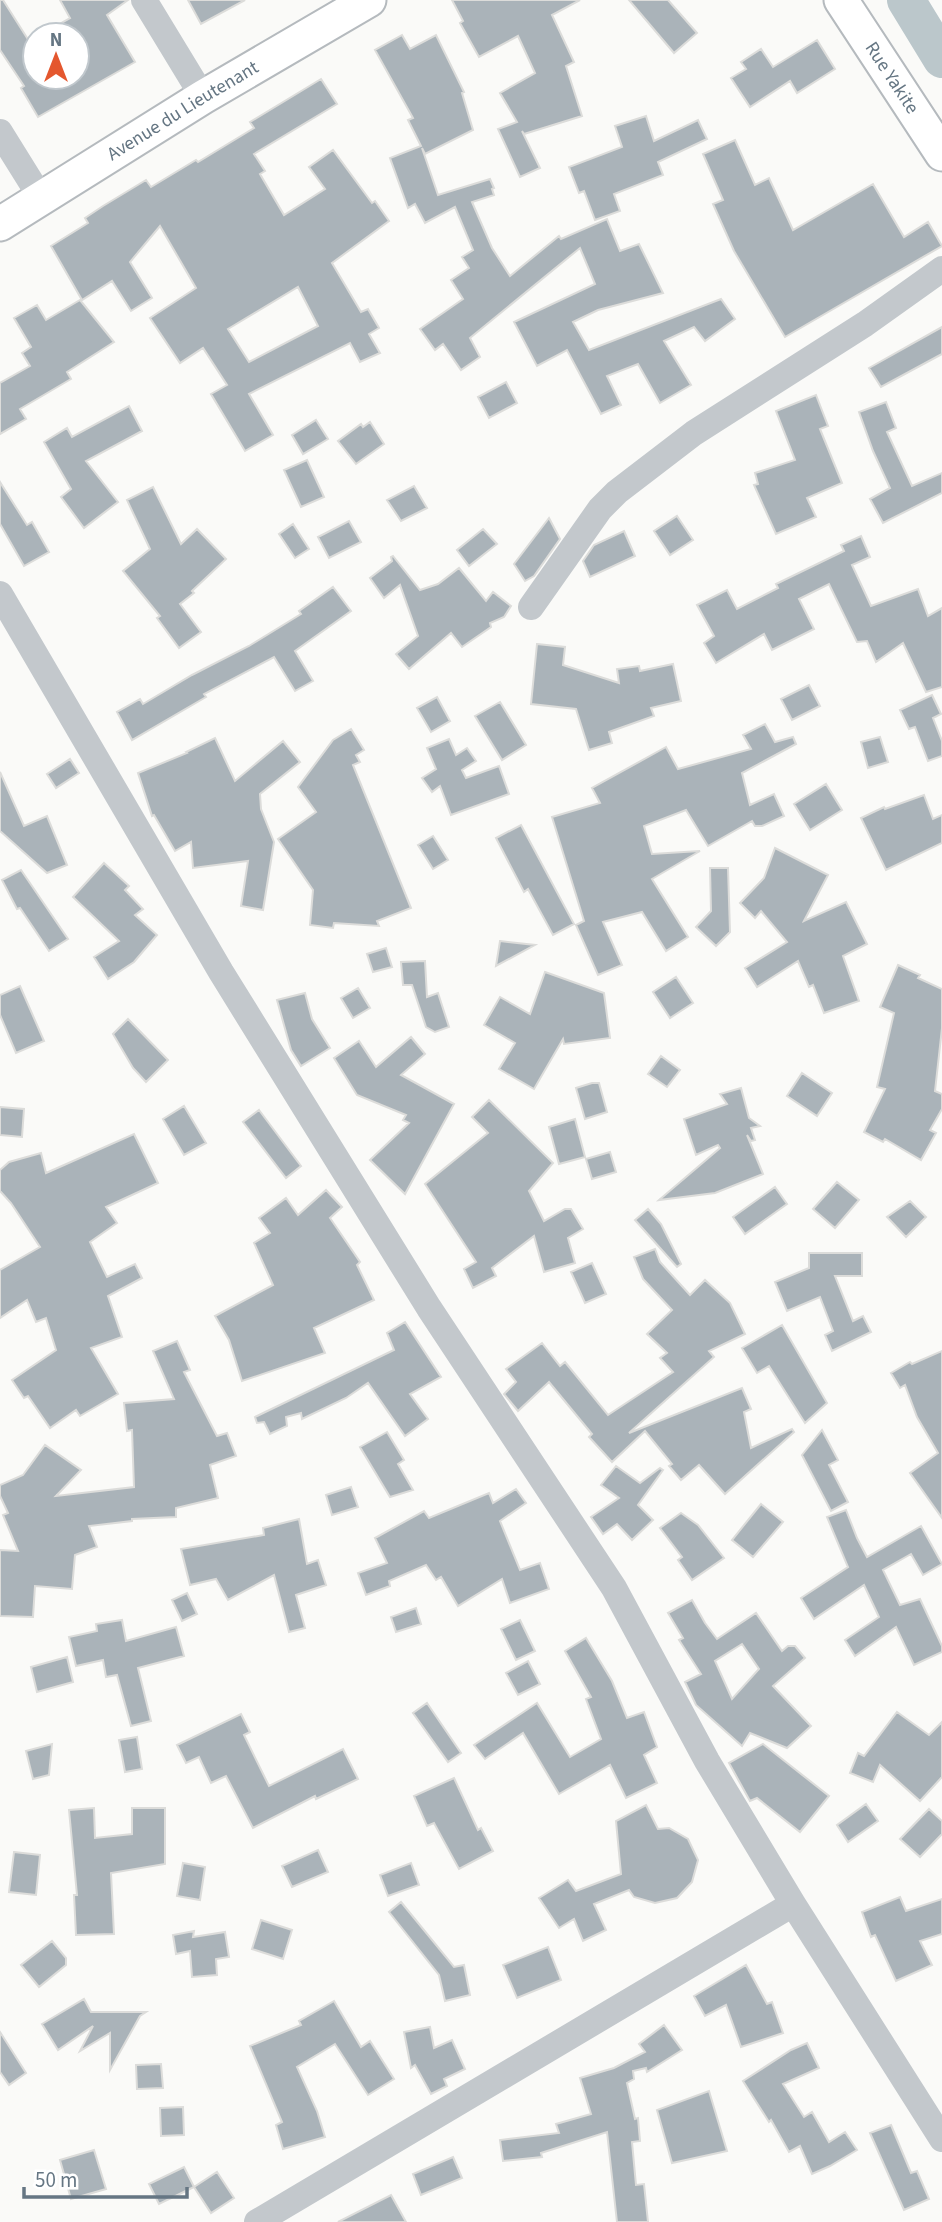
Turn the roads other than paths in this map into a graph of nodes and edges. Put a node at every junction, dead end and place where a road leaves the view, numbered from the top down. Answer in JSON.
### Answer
{"nodes":[{"id":1,"x":144,"y":0,"type":"edge"},
{"id":2,"x":841,"y":0,"type":"edge"},
{"id":3,"x":366,"y":1,"type":"edge"},
{"id":4,"x":203,"y":97,"type":"junction"},
{"id":5,"x":0,"y":132,"type":"edge"},
{"id":6,"x":942,"y":154,"type":"edge"},
{"id":7,"x":41,"y":198,"type":"junction"},
{"id":8,"x":0,"y":224,"type":"edge"},
{"id":9,"x":942,"y":269,"type":"edge"},
{"id":10,"x":0,"y":594,"type":"edge"},
{"id":11,"x":531,"y":607,"type":"dead end"},
{"id":12,"x":793,"y":1904,"type":"junction"},
{"id":13,"x":942,"y":2139,"type":"edge"},
{"id":14,"x":257,"y":2222,"type":"edge"}],
"edges":[{"from":1,"to":4,"type":"street"},
{"from":2,"to":6,"type":"main road","name":"Rue Yakite"},
{"from":3,"to":4,"type":"main road","name":"Avenue du Lieutenant"},
{"from":4,"to":7,"type":"main road","name":"Avenue du Lieutenant"},
{"from":5,"to":7,"type":"street"},
{"from":7,"to":8,"type":"main road","name":"Avenue du Lieutenant"},
{"from":9,"to":11,"type":"street"},
{"from":10,"to":12,"type":"street"},
{"from":12,"to":13,"type":"street"},
{"from":12,"to":14,"type":"street"}]}
